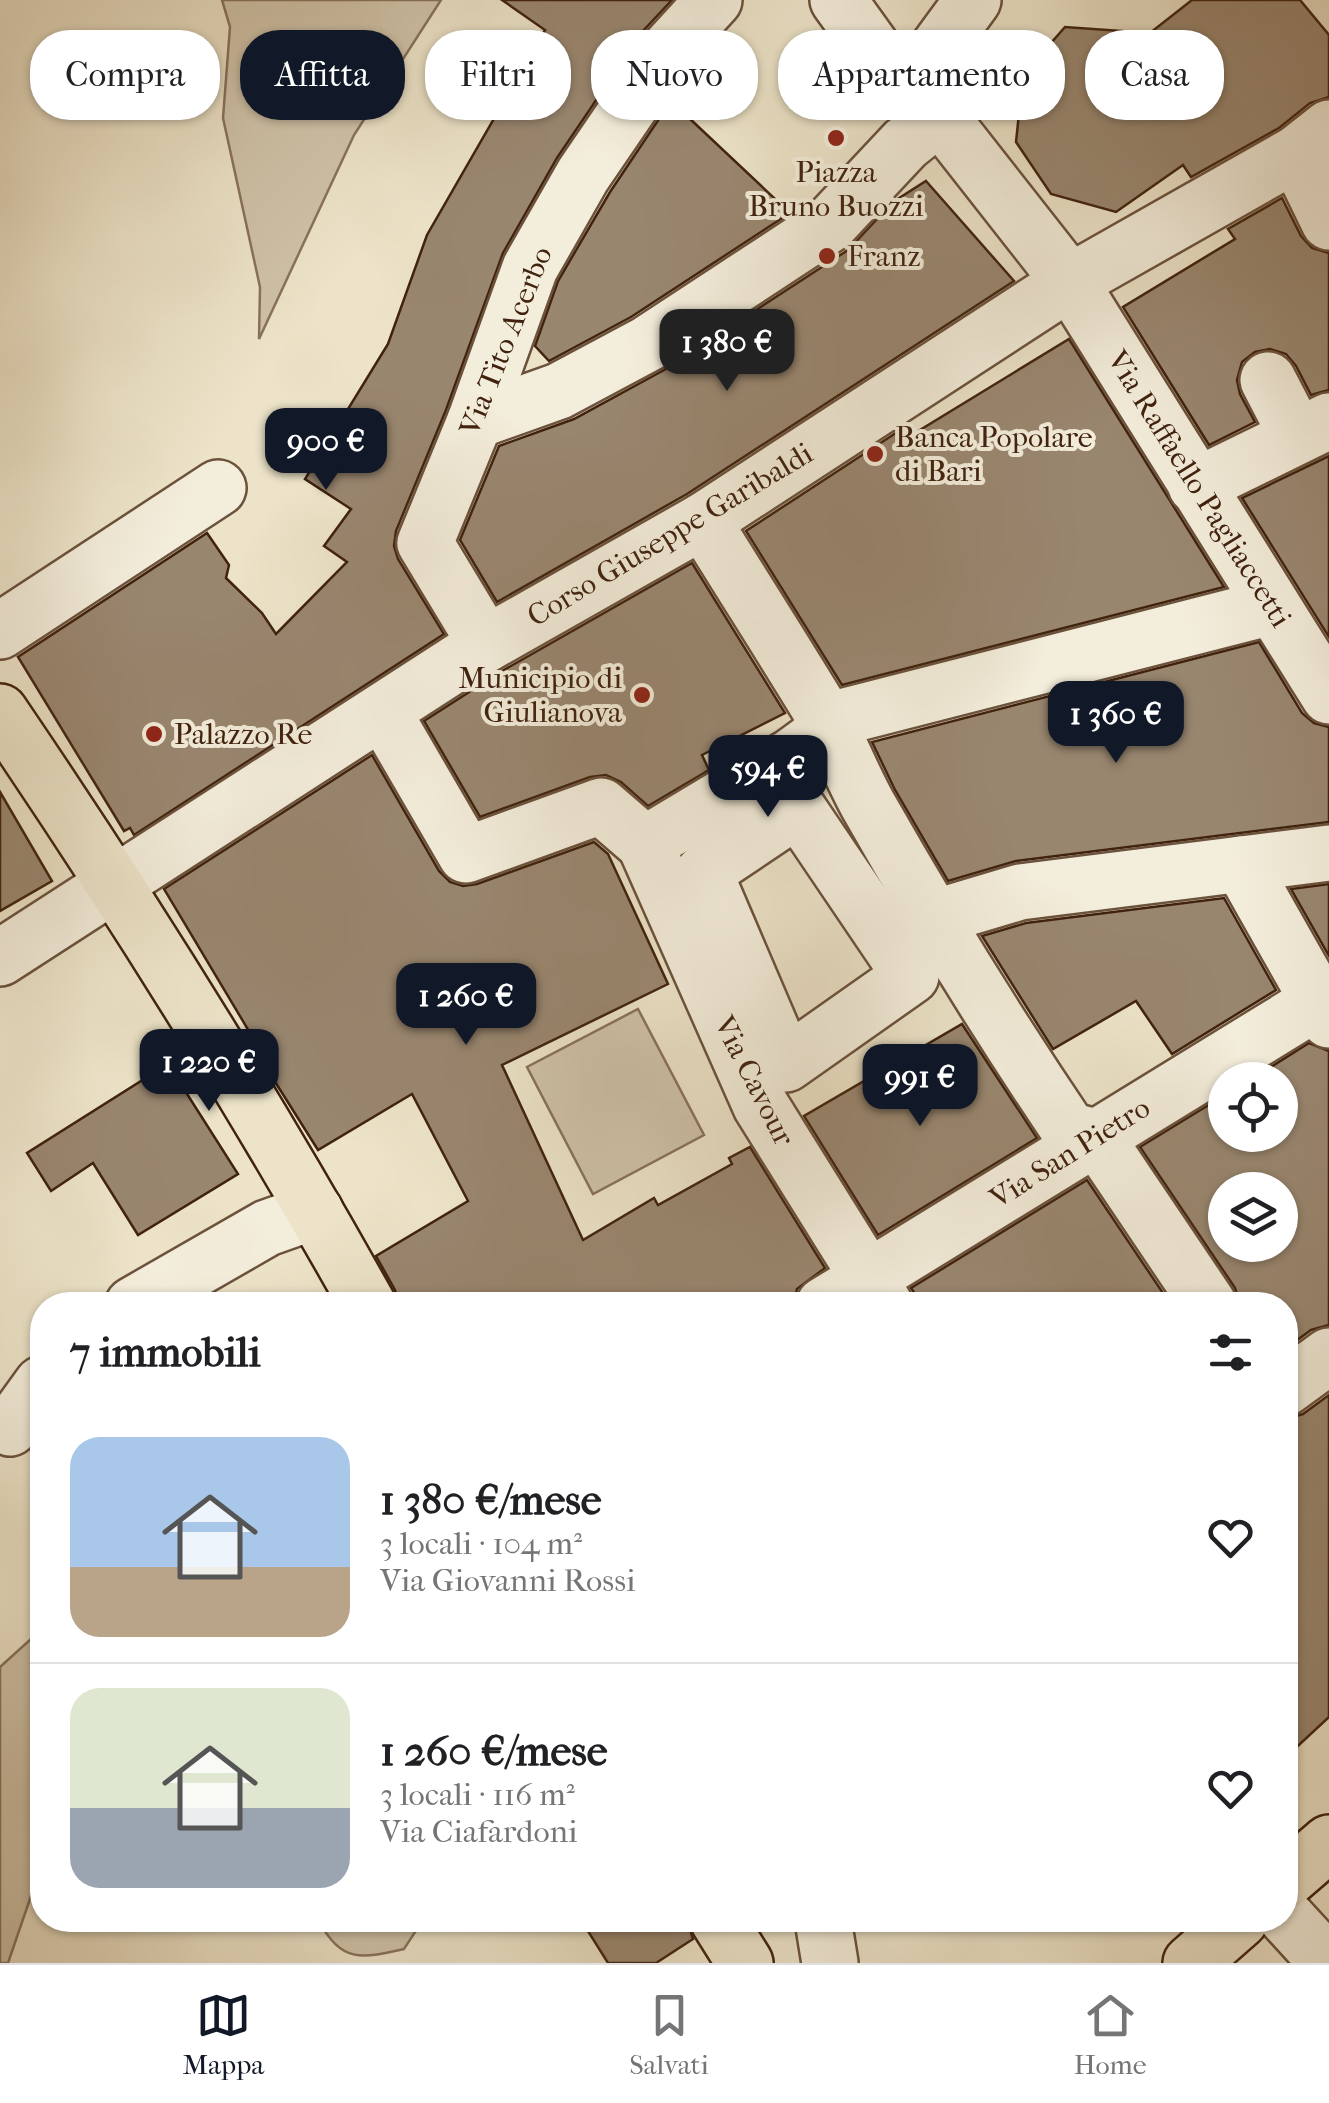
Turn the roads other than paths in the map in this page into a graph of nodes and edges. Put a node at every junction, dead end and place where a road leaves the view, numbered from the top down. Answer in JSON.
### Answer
{"nodes":[{"id":1,"x":714,"y":0,"type":"edge"},
{"id":2,"x":838,"y":0,"type":"edge"},
{"id":3,"x":973,"y":0,"type":"edge"},
{"id":4,"x":860,"y":30,"type":"edge"},
{"id":5,"x":959,"y":30,"type":"edge"},
{"id":6,"x":917,"y":120,"type":"edge"},
{"id":7,"x":943,"y":120,"type":"edge"},
{"id":8,"x":1312,"y":141,"type":"edge"},
{"id":9,"x":1329,"y":222,"type":"edge"},
{"id":10,"x":1070,"y":282,"type":"junction"},
{"id":11,"x":1268,"y":380,"type":"dead end"},
{"id":12,"x":475,"y":421,"type":"junction"},
{"id":13,"x":1313,"y":428,"type":"edge"},
{"id":14,"x":1196,"y":486,"type":"junction"},
{"id":15,"x":218,"y":488,"type":"dead end"},
{"id":16,"x":703,"y":520,"type":"junction"},
{"id":17,"x":1298,"y":629,"type":"edge"},
{"id":18,"x":0,"y":631,"type":"edge"},
{"id":19,"x":486,"y":644,"type":"junction"},
{"id":20,"x":1329,"y":696,"type":"edge"},
{"id":21,"x":0,"y":712,"type":"edge"},
{"id":22,"x":383,"y":712,"type":"junction"},
{"id":23,"x":826,"y":720,"type":"junction"},
{"id":24,"x":645,"y":844,"type":"junction"},
{"id":25,"x":1329,"y":853,"type":"edge"},
{"id":26,"x":1241,"y":864,"type":"junction"},
{"id":27,"x":117,"y":884,"type":"junction"},
{"id":28,"x":933,"y":918,"type":"junction"},
{"id":29,"x":0,"y":958,"type":"edge"},
{"id":30,"x":972,"y":977,"type":"junction"},
{"id":31,"x":1323,"y":1011,"type":"edge"},
{"id":32,"x":773,"y":1085,"type":"junction"},
{"id":33,"x":1096,"y":1137,"type":"junction"},
{"id":34,"x":315,"y":1211,"type":"junction"},
{"id":35,"x":156,"y":1292,"type":"edge"},
{"id":36,"x":361,"y":1292,"type":"edge"},
{"id":37,"x":857,"y":1292,"type":"edge"},
{"id":38,"x":865,"y":1292,"type":"edge"},
{"id":39,"x":1200,"y":1292,"type":"edge"},
{"id":40,"x":1329,"y":1356,"type":"edge"},
{"id":41,"x":1298,"y":1379,"type":"edge"},
{"id":42,"x":1329,"y":1842,"type":"edge"},
{"id":43,"x":1298,"y":1869,"type":"edge"},
{"id":44,"x":1298,"y":1930,"type":"edge"},
{"id":45,"x":825,"y":1932,"type":"edge"},
{"id":46,"x":1226,"y":1932,"type":"edge"},
{"id":47,"x":830,"y":1963,"type":"edge"},
{"id":48,"x":1191,"y":1963,"type":"edge"},
{"id":49,"x":1328,"y":1963,"type":"edge"}],
"edges":[{"from":1,"to":12,"type":"street","name":"Via Tito Acerbo"},
{"from":2,"to":4,"type":"street"},
{"from":3,"to":5,"type":"street"},
{"from":6,"to":12,"type":"street"},
{"from":7,"to":10,"type":"street","name":"Via Raffaello Pagliaccetti"},
{"from":8,"to":9,"type":"street"},
{"from":8,"to":10,"type":"street","name":"Corso Giuseppe Garibaldi"},
{"from":10,"to":14,"type":"street","name":"Via Raffaello Pagliaccetti"},
{"from":10,"to":16,"type":"street","name":"Corso Giuseppe Garibaldi"},
{"from":11,"to":13,"type":"street"},
{"from":12,"to":19,"type":"street","name":"Via Tito Acerbo"},
{"from":13,"to":14,"type":"street"},
{"from":14,"to":17,"type":"street","name":"Via Raffaello Pagliaccetti"},
{"from":15,"to":18,"type":"street"},
{"from":16,"to":19,"type":"street","name":"Corso Giuseppe Garibaldi"},
{"from":16,"to":23,"type":"street"},
{"from":17,"to":20,"type":"street","name":"Via Raffaello Pagliaccetti"},
{"from":17,"to":23,"type":"street"},
{"from":19,"to":22,"type":"street","name":"Corso Giuseppe Garibaldi"},
{"from":21,"to":27,"type":"main road"},
{"from":22,"to":24,"type":"street"},
{"from":22,"to":27,"type":"street","name":"Corso Giuseppe Garibaldi"},
{"from":23,"to":24,"type":"street"},
{"from":23,"to":28,"type":"street"},
{"from":24,"to":32,"type":"street","name":"Via Cavour"},
{"from":25,"to":26,"type":"street"},
{"from":26,"to":28,"type":"street"},
{"from":26,"to":31,"type":"street"},
{"from":27,"to":29,"type":"street","name":"Corso Giuseppe Garibaldi"},
{"from":27,"to":34,"type":"main road"},
{"from":28,"to":30,"type":"street"},
{"from":30,"to":32,"type":"street"},
{"from":30,"to":33,"type":"street"},
{"from":31,"to":33,"type":"street","name":"Via San Pietro"},
{"from":32,"to":37,"type":"street","name":"Via Cavour"},
{"from":33,"to":38,"type":"street","name":"Via San Pietro"},
{"from":33,"to":39,"type":"street"},
{"from":34,"to":35,"type":"street"},
{"from":34,"to":36,"type":"main road"},
{"from":40,"to":41,"type":"street"},
{"from":42,"to":43,"type":"main road"},
{"from":44,"to":49,"type":"street"},
{"from":45,"to":47,"type":"street"},
{"from":46,"to":48,"type":"main road"}]}
